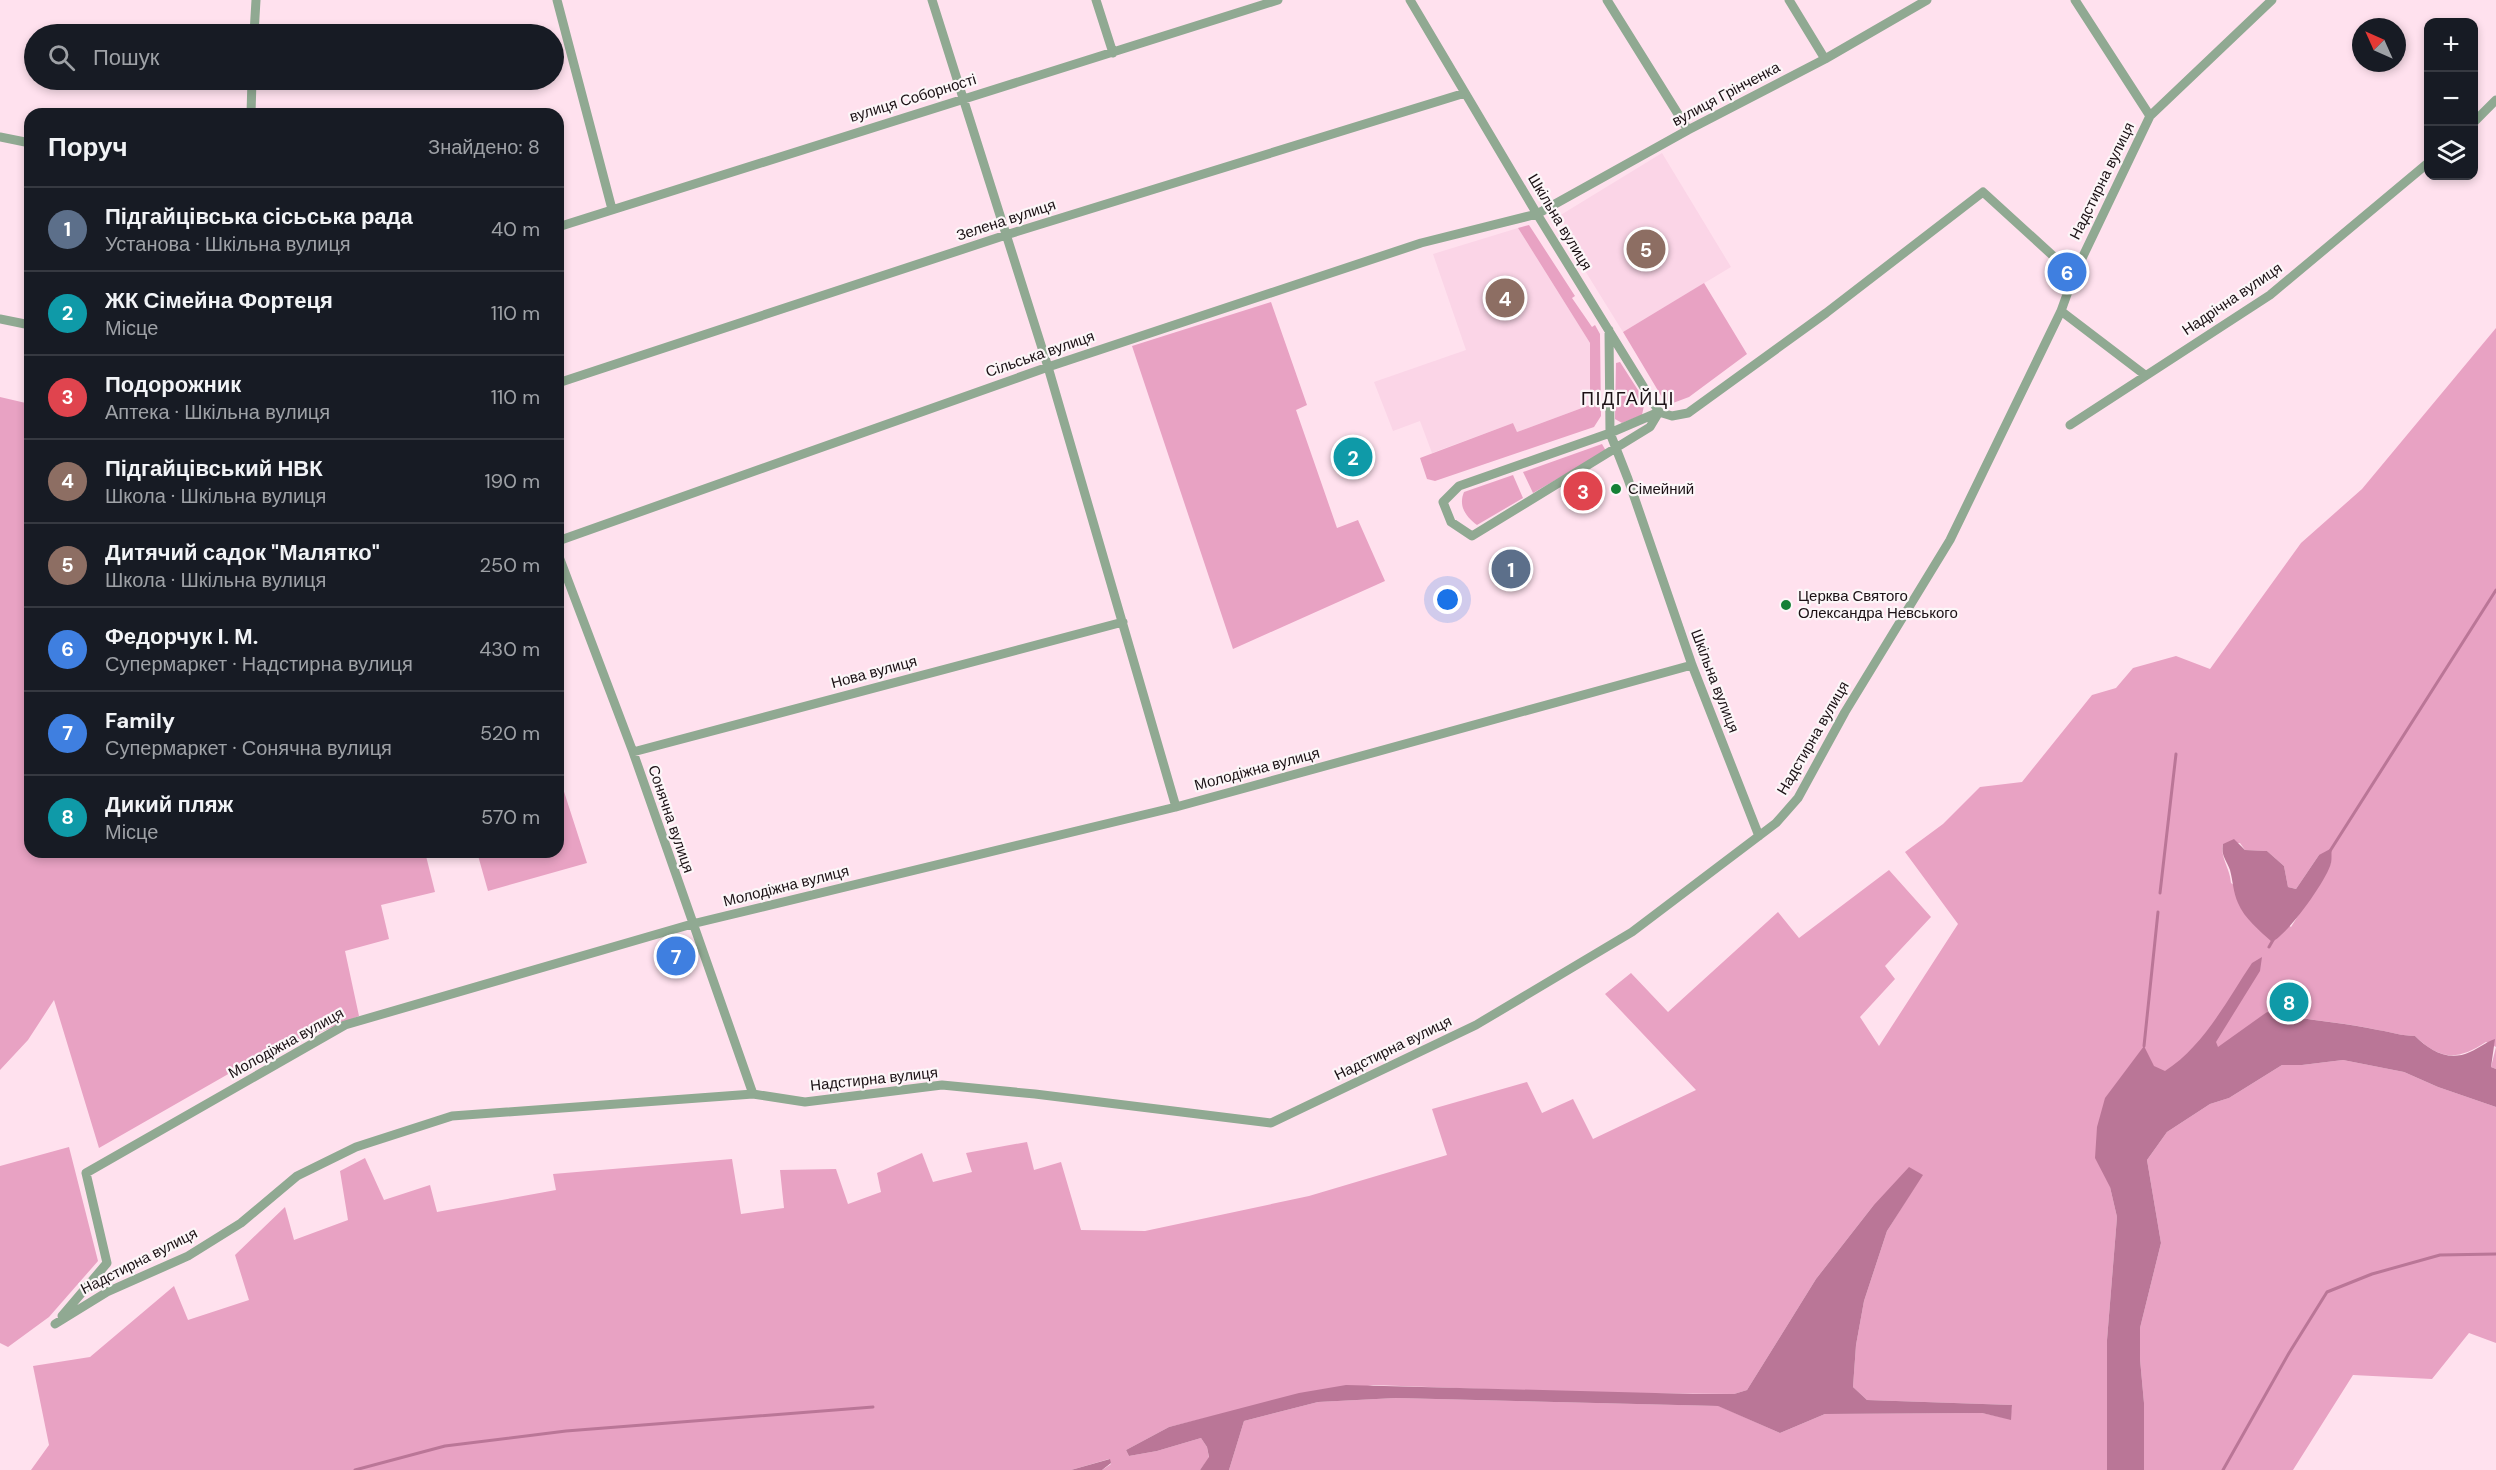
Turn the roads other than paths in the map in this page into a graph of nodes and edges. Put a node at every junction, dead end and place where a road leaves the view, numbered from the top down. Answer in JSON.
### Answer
{"nodes":[{"id":1,"x":256,"y":0,"type":"edge"},
{"id":2,"x":557,"y":0,"type":"edge"},
{"id":3,"x":932,"y":0,"type":"edge"},
{"id":4,"x":1096,"y":0,"type":"edge"},
{"id":5,"x":1278,"y":0,"type":"edge"},
{"id":6,"x":1410,"y":0,"type":"edge"},
{"id":7,"x":1607,"y":0,"type":"edge"},
{"id":8,"x":1789,"y":0,"type":"edge"},
{"id":9,"x":1927,"y":0,"type":"edge"},
{"id":10,"x":2075,"y":0,"type":"edge"},
{"id":11,"x":2272,"y":0,"type":"edge"},
{"id":12,"x":255,"y":24,"type":"edge"},
{"id":13,"x":563,"y":24,"type":"edge"},
{"id":14,"x":564,"y":27,"type":"edge"},
{"id":15,"x":1113,"y":53,"type":"junction"},
{"id":16,"x":1826,"y":59,"type":"junction"},
{"id":17,"x":252,"y":90,"type":"edge"},
{"id":18,"x":1465,"y":93,"type":"junction"},
{"id":19,"x":963,"y":98,"type":"junction"},
{"id":20,"x":2496,"y":100,"type":"edge"},
{"id":21,"x":251,"y":108,"type":"edge"},
{"id":22,"x":2150,"y":116,"type":"junction"},
{"id":23,"x":2478,"y":118,"type":"edge"},
{"id":24,"x":1688,"y":130,"type":"junction"},
{"id":25,"x":0,"y":137,"type":"edge"},
{"id":26,"x":24,"y":142,"type":"edge"},
{"id":27,"x":2424,"y":166,"type":"edge"},
{"id":28,"x":612,"y":209,"type":"junction"},
{"id":29,"x":1537,"y":214,"type":"junction"},
{"id":30,"x":564,"y":225,"type":"edge"},
{"id":31,"x":1006,"y":236,"type":"junction"},
{"id":32,"x":2074,"y":275,"type":"junction"},
{"id":33,"x":2061,"y":310,"type":"junction"},
{"id":34,"x":0,"y":319,"type":"edge"},
{"id":35,"x":24,"y":324,"type":"edge"},
{"id":36,"x":1609,"y":330,"type":"junction"},
{"id":37,"x":1048,"y":367,"type":"junction"},
{"id":38,"x":2145,"y":375,"type":"junction"},
{"id":39,"x":564,"y":381,"type":"edge"},
{"id":40,"x":1659,"y":412,"type":"junction"},
{"id":41,"x":2070,"y":425,"type":"dead end"},
{"id":42,"x":1610,"y":433,"type":"junction"},
{"id":43,"x":1617,"y":450,"type":"junction"},
{"id":44,"x":564,"y":539,"type":"edge"},
{"id":45,"x":564,"y":570,"type":"edge"},
{"id":46,"x":1124,"y":622,"type":"junction"},
{"id":47,"x":1692,"y":665,"type":"junction"},
{"id":48,"x":633,"y":752,"type":"junction"},
{"id":49,"x":1176,"y":807,"type":"junction"},
{"id":50,"x":1759,"y":836,"type":"junction"},
{"id":51,"x":692,"y":924,"type":"junction"},
{"id":52,"x":753,"y":1094,"type":"junction"},
{"id":53,"x":55,"y":1324,"type":"joint"}],
"edges":[{"from":1,"to":12,"type":"street"},
{"from":2,"to":13,"type":"street"},
{"from":3,"to":19,"type":"street"},
{"from":4,"to":15,"type":"street"},
{"from":5,"to":15,"type":"street","name":"вулиця Соборності"},
{"from":6,"to":18,"type":"street","name":"Шкільна вулиця"},
{"from":7,"to":24,"type":"street"},
{"from":8,"to":16,"type":"street"},
{"from":9,"to":16,"type":"street","name":"вулиця Грінченка"},
{"from":10,"to":22,"type":"street"},
{"from":11,"to":22,"type":"street","name":"Надстирна вулиця"},
{"from":14,"to":28,"type":"street"},
{"from":15,"to":19,"type":"street","name":"вулиця Соборності"},
{"from":16,"to":24,"type":"street","name":"вулиця Грінченка"},
{"from":17,"to":21,"type":"street"},
{"from":18,"to":29,"type":"street","name":"Шкільна вулиця"},
{"from":18,"to":31,"type":"street","name":"Зелена вулиця"},
{"from":19,"to":28,"type":"street","name":"вулиця Соборності"},
{"from":19,"to":31,"type":"street"},
{"from":20,"to":23,"type":"street"},
{"from":22,"to":32,"type":"street","name":"Надстирна вулиця"},
{"from":24,"to":29,"type":"street","name":"вулиця Грінченка"},
{"from":25,"to":26,"type":"street"},
{"from":27,"to":38,"type":"street","name":"Надрічна вулиця"},
{"from":28,"to":30,"type":"street","name":"вулиця Соборності"},
{"from":29,"to":36,"type":"street","name":"Шкільна вулиця"},
{"from":29,"to":37,"type":"street","name":"Сільська вулиця"},
{"from":31,"to":37,"type":"street"},
{"from":31,"to":39,"type":"street","name":"Зелена вулиця"},
{"from":32,"to":33,"type":"street","name":"Надстирна вулиця"},
{"from":32,"to":40,"type":"street"},
{"from":33,"to":38,"type":"street"},
{"from":33,"to":50,"type":"street","name":"Надстирна вулиця"},
{"from":34,"to":35,"type":"street"},
{"from":36,"to":40,"type":"street","name":"Шкільна вулиця"},
{"from":36,"to":42,"type":"street"},
{"from":37,"to":44,"type":"street","name":"Сільська вулиця"},
{"from":37,"to":46,"type":"street"},
{"from":38,"to":41,"type":"street","name":"Надрічна вулиця"},
{"from":40,"to":42,"type":"street"},
{"from":40,"to":43,"type":"street"},
{"from":42,"to":43,"type":"street","name":"Шкільна вулиця"},
{"from":42,"to":43,"type":"street"},
{"from":43,"to":47,"type":"street","name":"Шкільна вулиця"},
{"from":45,"to":48,"type":"street","name":"Сонячна вулиця"},
{"from":46,"to":48,"type":"street","name":"Нова вулиця"},
{"from":46,"to":49,"type":"street"},
{"from":47,"to":49,"type":"street","name":"Молодіжна вулиця"},
{"from":47,"to":50,"type":"street","name":"Шкільна вулиця"},
{"from":48,"to":51,"type":"street","name":"Сонячна вулиця"},
{"from":49,"to":51,"type":"street","name":"Молодіжна вулиця"},
{"from":50,"to":52,"type":"street","name":"Надстирна вулиця"},
{"from":51,"to":52,"type":"street","name":"Сонячна вулиця"},
{"from":51,"to":53,"type":"street","name":"Молодіжна вулиця"},
{"from":52,"to":53,"type":"street","name":"Надстирна вулиця"}]}
